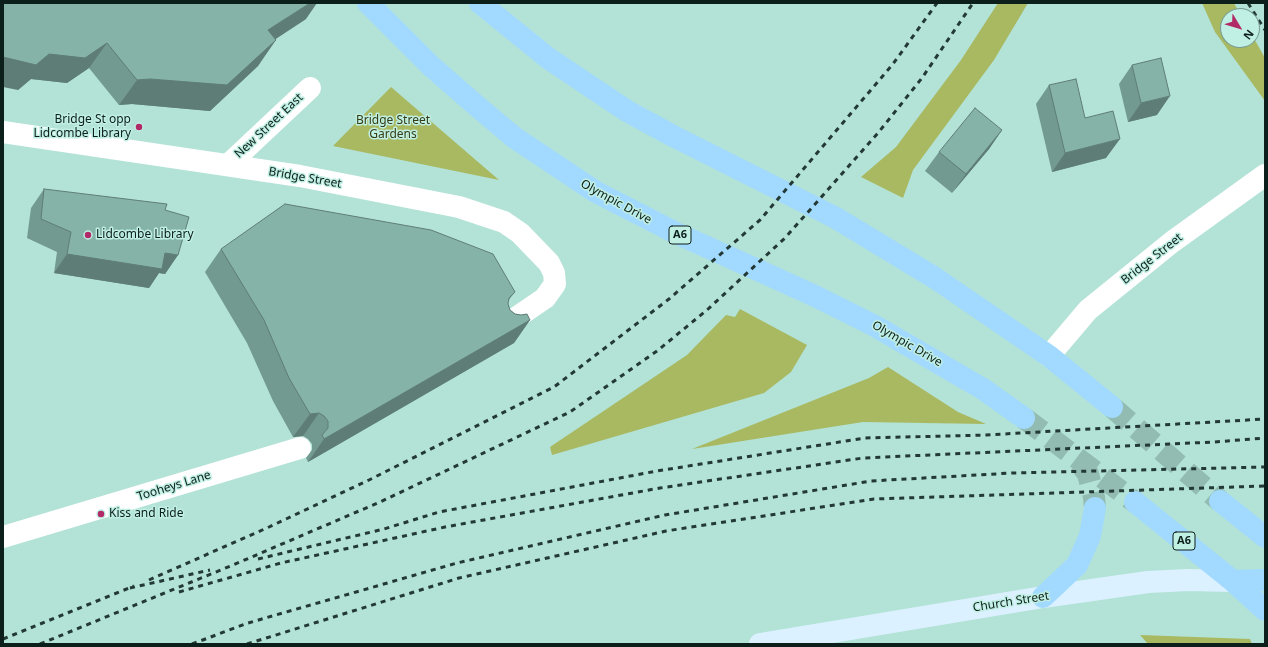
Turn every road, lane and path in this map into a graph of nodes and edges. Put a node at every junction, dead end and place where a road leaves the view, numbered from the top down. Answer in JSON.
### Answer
{"nodes":[{"id":1,"x":368,"y":3,"type":"edge"},
{"id":2,"x":480,"y":3,"type":"edge"},
{"id":3,"x":310,"y":88,"type":"dead end"},
{"id":4,"x":3,"y":132,"type":"edge"},
{"id":5,"x":228,"y":165,"type":"junction"},
{"id":6,"x":1265,"y":175,"type":"edge"},
{"id":7,"x":504,"y":326,"type":"edge"},
{"id":8,"x":1049,"y":356,"type":"junction"},
{"id":9,"x":1112,"y":407,"type":"tunnel mouth"},
{"id":10,"x":1024,"y":418,"type":"tunnel mouth"},
{"id":11,"x":300,"y":448,"type":"dead end"},
{"id":12,"x":1220,"y":501,"type":"tunnel mouth"},
{"id":13,"x":1135,"y":502,"type":"tunnel mouth"},
{"id":14,"x":1095,"y":508,"type":"tunnel mouth"},
{"id":15,"x":3,"y":537,"type":"edge"},
{"id":16,"x":1265,"y":537,"type":"edge"},
{"id":17,"x":1265,"y":580,"type":"edge"},
{"id":18,"x":1233,"y":581,"type":"junction"},
{"id":19,"x":1043,"y":596,"type":"junction"},
{"id":20,"x":1265,"y":610,"type":"edge"},
{"id":21,"x":760,"y":644,"type":"edge"}],
"edges":[{"from":1,"to":10,"type":"highway","name":"Olympic Drive","number":"A6"},
{"from":2,"to":8,"type":"highway"},
{"from":3,"to":5,"type":"street","name":"New Street East"},
{"from":4,"to":5,"type":"street","name":"Bridge Street"},
{"from":5,"to":7,"type":"street","name":"Bridge Street"},
{"from":6,"to":8,"type":"street","name":"Bridge Street"},
{"from":8,"to":9,"type":"highway"},
{"from":11,"to":15,"type":"street","name":"Tooheys Lane"},
{"from":12,"to":16,"type":"highway"},
{"from":13,"to":18,"type":"highway","number":"A6"},
{"from":14,"to":19,"type":"highway"},
{"from":17,"to":18,"type":"highway","name":"Church Street"},
{"from":18,"to":19,"type":"main road","name":"Church Street"},
{"from":18,"to":20,"type":"highway","number":"A6"},
{"from":19,"to":21,"type":"main road","name":"Church Street"}]}
